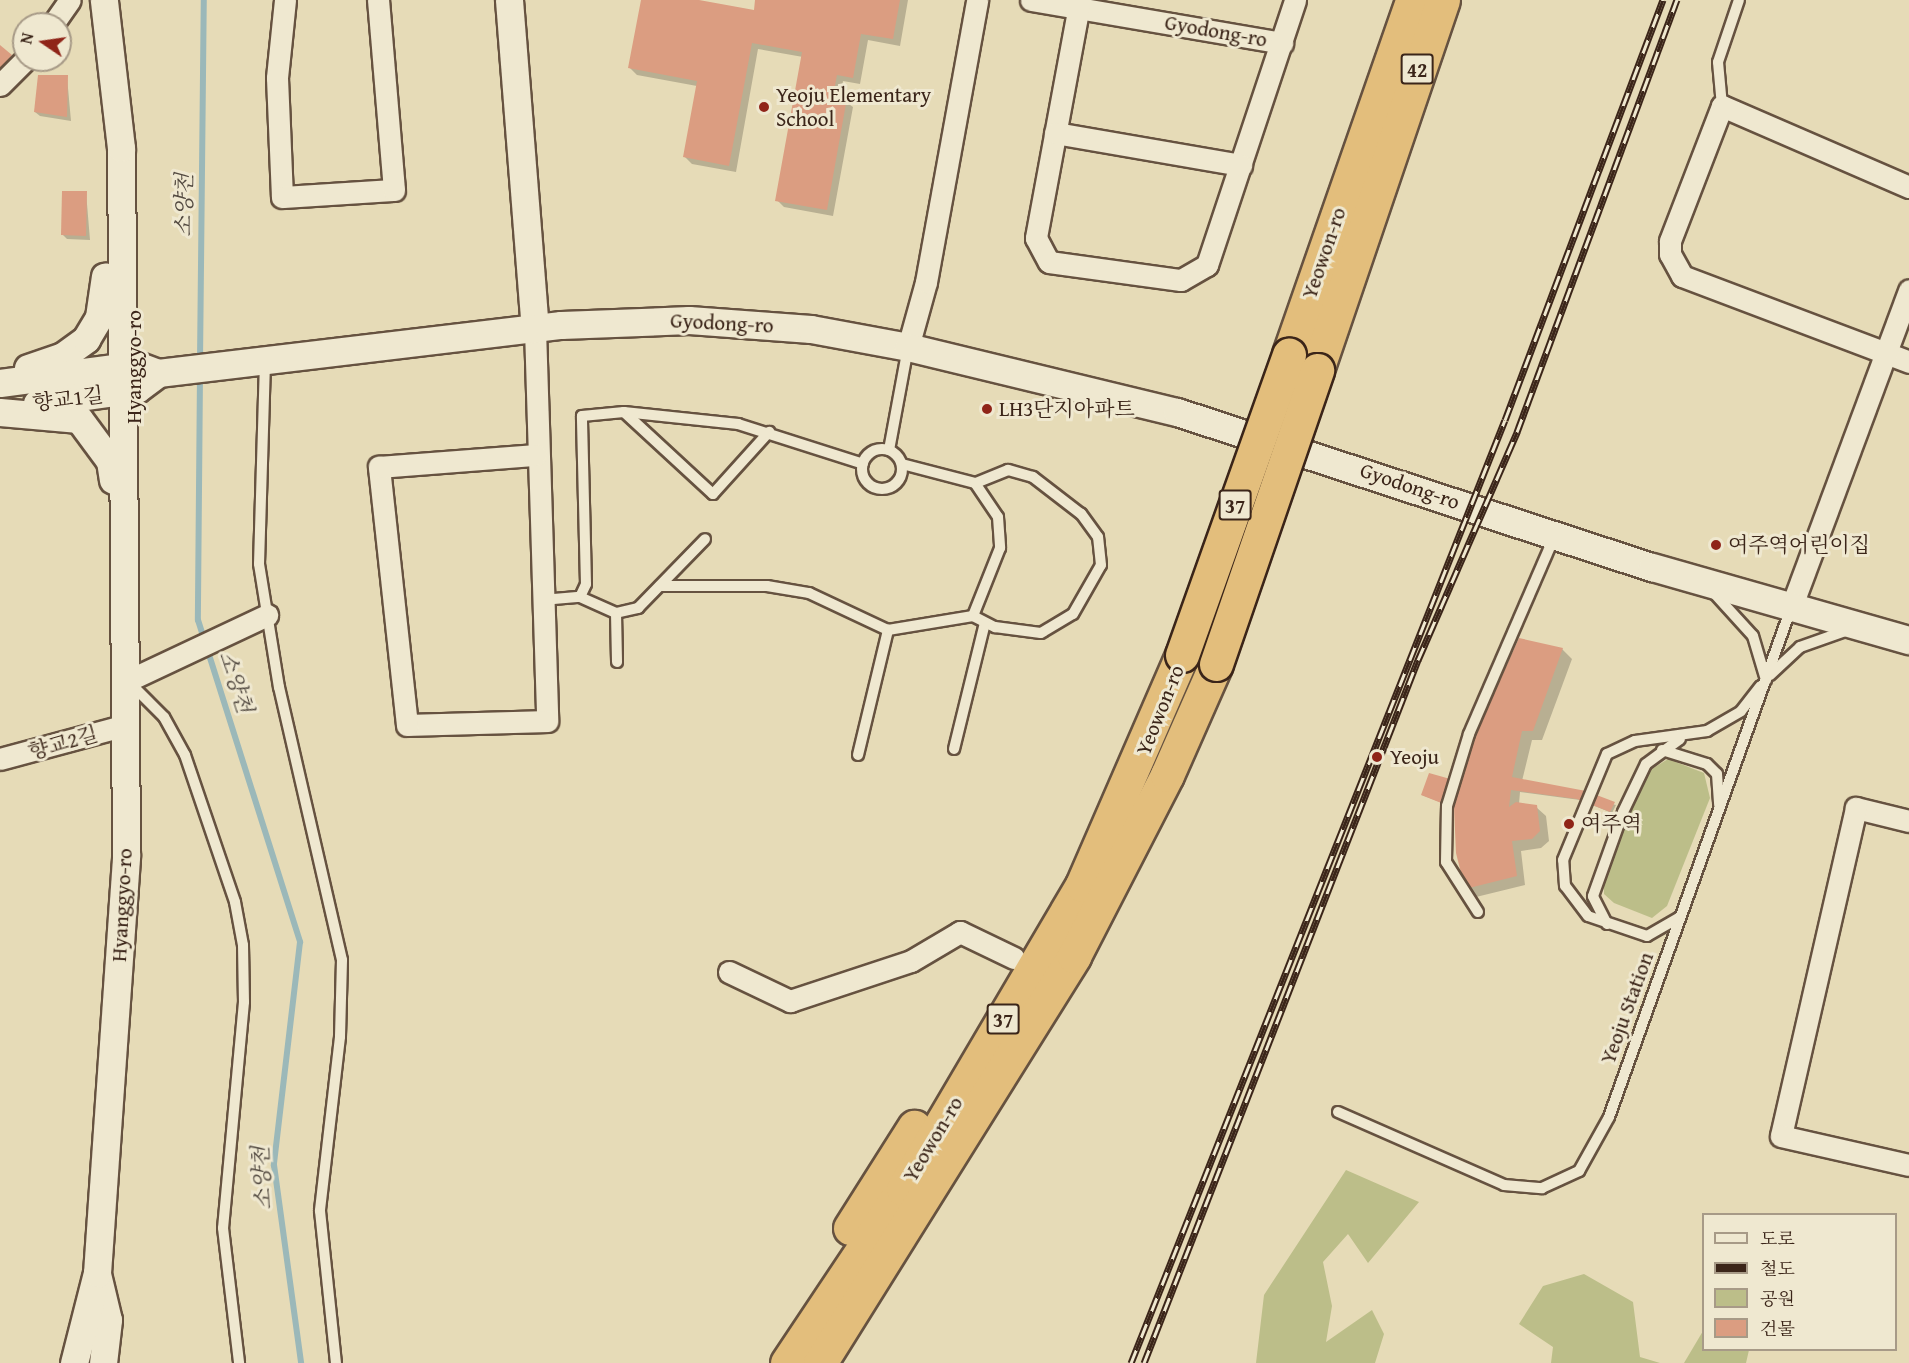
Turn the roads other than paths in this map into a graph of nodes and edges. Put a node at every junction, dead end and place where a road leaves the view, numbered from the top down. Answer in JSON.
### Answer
{"nodes":[{"id":1,"x":104,"y":0,"type":"edge"},
{"id":2,"x":285,"y":0,"type":"edge"},
{"id":3,"x":378,"y":0,"type":"edge"},
{"id":4,"x":509,"y":0,"type":"edge"},
{"id":5,"x":976,"y":0,"type":"edge"},
{"id":6,"x":1031,"y":0,"type":"edge"},
{"id":7,"x":1295,"y":0,"type":"edge"},
{"id":8,"x":1398,"y":0,"type":"edge"},
{"id":9,"x":1412,"y":0,"type":"edge"},
{"id":10,"x":1443,"y":0,"type":"edge"},
{"id":11,"x":1739,"y":0,"type":"edge"},
{"id":12,"x":1079,"y":3,"type":"edge"},
{"id":13,"x":1282,"y":43,"type":"junction"},
{"id":14,"x":13,"y":72,"type":"edge"},
{"id":15,"x":0,"y":85,"type":"edge"},
{"id":16,"x":1383,"y":85,"type":"junction"},
{"id":17,"x":1722,"y":106,"type":"junction"},
{"id":18,"x":1055,"y":133,"type":"junction"},
{"id":19,"x":1396,"y":141,"type":"joint"},
{"id":20,"x":1241,"y":165,"type":"junction"},
{"id":21,"x":1909,"y":187,"type":"edge"},
{"id":22,"x":119,"y":200,"type":"junction"},
{"id":23,"x":1909,"y":290,"type":"edge"},
{"id":24,"x":535,"y":329,"type":"junction"},
{"id":25,"x":908,"y":347,"type":"junction"},
{"id":26,"x":1882,"y":356,"type":"junction"},
{"id":27,"x":259,"y":362,"type":"junction"},
{"id":28,"x":1909,"y":362,"type":"edge"},
{"id":29,"x":0,"y":375,"type":"edge"},
{"id":30,"x":141,"y":376,"type":"junction"},
{"id":31,"x":0,"y":383,"type":"edge"},
{"id":32,"x":0,"y":407,"type":"edge"},
{"id":33,"x":0,"y":412,"type":"edge"},
{"id":34,"x":624,"y":412,"type":"junction"},
{"id":35,"x":769,"y":432,"type":"junction"},
{"id":36,"x":889,"y":450,"type":"junction"},
{"id":37,"x":536,"y":455,"type":"junction"},
{"id":38,"x":863,"y":464,"type":"junction"},
{"id":39,"x":902,"y":464,"type":"junction"},
{"id":40,"x":975,"y":483,"type":"junction"},
{"id":41,"x":1555,"y":535,"type":"junction"},
{"id":42,"x":123,"y":537,"type":"junction"},
{"id":43,"x":705,"y":539,"type":"dead end"},
{"id":44,"x":1702,"y":581,"type":"junction"},
{"id":45,"x":660,"y":586,"type":"junction"},
{"id":46,"x":580,"y":597,"type":"junction"},
{"id":47,"x":542,"y":600,"type":"junction"},
{"id":48,"x":1791,"y":608,"type":"junction"},
{"id":49,"x":616,"y":613,"type":"junction"},
{"id":50,"x":973,"y":616,"type":"junction"},
{"id":51,"x":262,"y":617,"type":"junction"},
{"id":52,"x":985,"y":623,"type":"junction"},
{"id":53,"x":1863,"y":627,"type":"junction"},
{"id":54,"x":888,"y":630,"type":"junction"},
{"id":55,"x":1909,"y":640,"type":"edge"},
{"id":56,"x":617,"y":662,"type":"dead end"},
{"id":57,"x":1766,"y":680,"type":"junction"},
{"id":58,"x":128,"y":681,"type":"junction"},
{"id":59,"x":126,"y":725,"type":"junction"},
{"id":60,"x":1683,"y":737,"type":"junction"},
{"id":61,"x":954,"y":749,"type":"dead end"},
{"id":62,"x":1662,"y":750,"type":"junction"},
{"id":63,"x":858,"y":756,"type":"dead end"},
{"id":64,"x":0,"y":759,"type":"edge"},
{"id":65,"x":1132,"y":782,"type":"junction"},
{"id":66,"x":1718,"y":817,"type":"junction"},
{"id":67,"x":1909,"y":821,"type":"edge"},
{"id":68,"x":1478,"y":912,"type":"dead end"},
{"id":69,"x":1680,"y":917,"type":"junction"},
{"id":70,"x":1607,"y":924,"type":"junction"},
{"id":71,"x":1014,"y":958,"type":"junction"},
{"id":72,"x":729,"y":972,"type":"dead end"},
{"id":73,"x":1338,"y":1112,"type":"dead end"},
{"id":74,"x":1909,"y":1165,"type":"edge"},
{"id":75,"x":97,"y":1273,"type":"junction"},
{"id":76,"x":74,"y":1363,"type":"edge"},
{"id":77,"x":103,"y":1363,"type":"edge"},
{"id":78,"x":239,"y":1363,"type":"edge"},
{"id":79,"x":336,"y":1363,"type":"edge"},
{"id":80,"x":765,"y":1363,"type":"edge"},
{"id":81,"x":787,"y":1363,"type":"edge"},
{"id":82,"x":820,"y":1363,"type":"edge"}],
"edges":[{"from":1,"to":22,"type":"street","name":"Hyanggyo-ro"},
{"from":2,"to":3,"type":"street"},
{"from":4,"to":24,"type":"street"},
{"from":5,"to":25,"type":"street"},
{"from":6,"to":12,"type":"street","name":"Gyodong-ro"},
{"from":7,"to":13,"type":"street","name":"Gyodong-ro"},
{"from":8,"to":16,"type":"highway","number":"37"},
{"from":9,"to":16,"type":"highway","name":"Yeowon-ro","number":"42"},
{"from":10,"to":19,"type":"highway","name":"Yeowon-ro","number":"42"},
{"from":11,"to":17,"type":"lane"},
{"from":12,"to":13,"type":"street","name":"Gyodong-ro"},
{"from":12,"to":18,"type":"street","name":"Gyodong-ro"},
{"from":13,"to":20,"type":"street","name":"Gyodong-ro"},
{"from":14,"to":15,"type":"street"},
{"from":16,"to":65,"type":"highway","name":"Yeowon-ro","number":"37","bridge":true},
{"from":17,"to":21,"type":"street"},
{"from":17,"to":26,"type":"street"},
{"from":18,"to":20,"type":"street"},
{"from":18,"to":20,"type":"street","name":"Gyodong-ro"},
{"from":19,"to":82,"type":"highway","name":"Yeowon-ro","number":"37","bridge":true},
{"from":22,"to":29,"type":"street"},
{"from":22,"to":30,"type":"street","name":"Hyanggyo-ro"},
{"from":23,"to":26,"type":"street"},
{"from":24,"to":25,"type":"street","name":"Gyodong-ro"},
{"from":24,"to":27,"type":"street","name":"Gyodong-ro"},
{"from":24,"to":37,"type":"street"},
{"from":25,"to":36,"type":"lane"},
{"from":25,"to":41,"type":"street","name":"Gyodong-ro"},
{"from":26,"to":28,"type":"street"},
{"from":26,"to":48,"type":"street"},
{"from":27,"to":30,"type":"street","name":"Gyodong-ro"},
{"from":27,"to":51,"type":"lane"},
{"from":30,"to":31,"type":"street","name":"향교1길"},
{"from":30,"to":32,"type":"street","name":"향교1길"},
{"from":30,"to":42,"type":"street","name":"Hyanggyo-ro"},
{"from":33,"to":42,"type":"street"},
{"from":34,"to":35,"type":"lane"},
{"from":34,"to":35,"type":"lane"},
{"from":34,"to":46,"type":"lane"},
{"from":35,"to":38,"type":"lane"},
{"from":36,"to":38,"type":"lane"},
{"from":36,"to":39,"type":"lane"},
{"from":37,"to":47,"type":"street"},
{"from":37,"to":47,"type":"street"},
{"from":38,"to":39,"type":"lane"},
{"from":39,"to":40,"type":"lane"},
{"from":40,"to":50,"type":"lane"},
{"from":40,"to":52,"type":"lane"},
{"from":41,"to":44,"type":"street","name":"Gyodong-ro"},
{"from":41,"to":68,"type":"lane"},
{"from":42,"to":58,"type":"street","name":"Hyanggyo-ro"},
{"from":43,"to":45,"type":"lane"},
{"from":44,"to":48,"type":"street","name":"Gyodong-ro"},
{"from":44,"to":57,"type":"lane"},
{"from":45,"to":49,"type":"lane"},
{"from":45,"to":54,"type":"lane"},
{"from":46,"to":47,"type":"lane"},
{"from":46,"to":49,"type":"lane"},
{"from":48,"to":53,"type":"street","name":"Gyodong-ro"},
{"from":48,"to":57,"type":"lane","name":"Yeoju Station"},
{"from":49,"to":56,"type":"lane"},
{"from":50,"to":52,"type":"lane"},
{"from":50,"to":54,"type":"lane"},
{"from":51,"to":58,"type":"street"},
{"from":51,"to":79,"type":"lane"},
{"from":52,"to":61,"type":"lane"},
{"from":53,"to":55,"type":"street","name":"Gyodong-ro"},
{"from":53,"to":57,"type":"lane"},
{"from":54,"to":63,"type":"lane"},
{"from":57,"to":60,"type":"lane"},
{"from":57,"to":66,"type":"lane","name":"Yeoju Station"},
{"from":58,"to":59,"type":"street","name":"Hyanggyo-ro"},
{"from":58,"to":78,"type":"lane"},
{"from":59,"to":64,"type":"street","name":"향교2길"},
{"from":59,"to":75,"type":"street","name":"Hyanggyo-ro"},
{"from":60,"to":62,"type":"lane"},
{"from":60,"to":70,"type":"lane"},
{"from":62,"to":66,"type":"lane"},
{"from":62,"to":70,"type":"lane"},
{"from":65,"to":71,"type":"highway"},
{"from":65,"to":81,"type":"highway","name":"Yeowon-ro","number":"37"},
{"from":66,"to":69,"type":"lane","name":"Yeoju Station"},
{"from":67,"to":74,"type":"street"},
{"from":69,"to":70,"type":"lane"},
{"from":69,"to":73,"type":"lane","name":"Yeoju Station"},
{"from":71,"to":72,"type":"street"},
{"from":71,"to":80,"type":"highway"},
{"from":75,"to":76,"type":"street","name":"Hyanggyo-ro"},
{"from":75,"to":77,"type":"street","name":"Hyanggyo-ro"}]}
